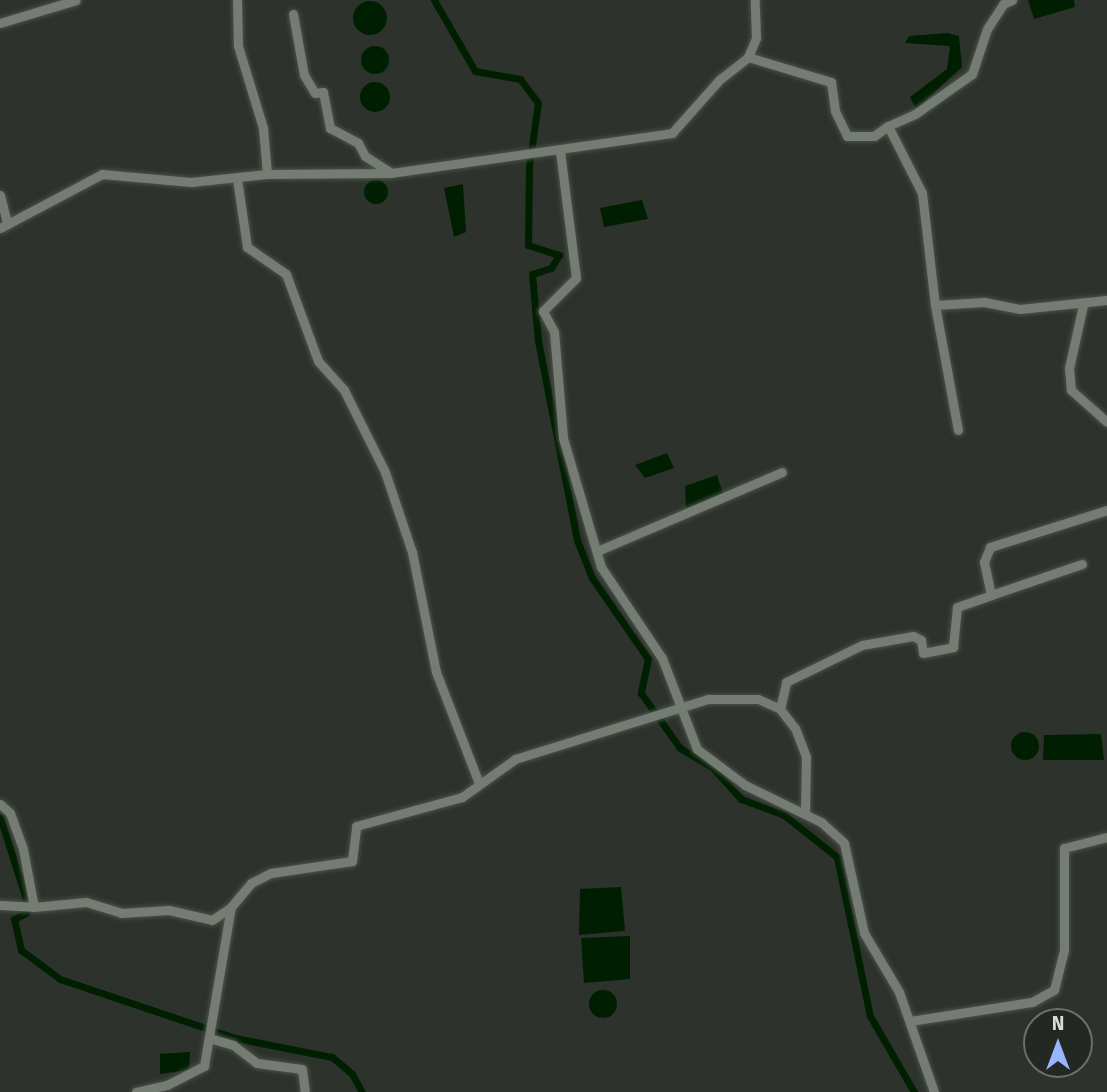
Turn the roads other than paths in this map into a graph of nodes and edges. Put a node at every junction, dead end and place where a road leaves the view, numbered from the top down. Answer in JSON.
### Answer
{"nodes":[{"id":1,"x":76,"y":0,"type":"edge"},
{"id":2,"x":237,"y":0,"type":"edge"},
{"id":3,"x":755,"y":0,"type":"edge"},
{"id":4,"x":1012,"y":0,"type":"edge"},
{"id":5,"x":293,"y":14,"type":"dead end"},
{"id":6,"x":0,"y":23,"type":"edge"},
{"id":7,"x":748,"y":57,"type":"junction"},
{"id":8,"x":888,"y":126,"type":"junction"},
{"id":9,"x":556,"y":152,"type":"junction"},
{"id":10,"x":391,"y":173,"type":"junction"},
{"id":11,"x":267,"y":174,"type":"junction"},
{"id":12,"x":237,"y":179,"type":"junction"},
{"id":13,"x":0,"y":195,"type":"edge"},
{"id":14,"x":4,"y":226,"type":"edge"},
{"id":15,"x":1107,"y":300,"type":"edge"},
{"id":16,"x":935,"y":305,"type":"junction"},
{"id":17,"x":1083,"y":305,"type":"junction"},
{"id":18,"x":1107,"y":422,"type":"edge"},
{"id":19,"x":958,"y":430,"type":"dead end"},
{"id":20,"x":782,"y":472,"type":"dead end"},
{"id":21,"x":1107,"y":510,"type":"edge"},
{"id":22,"x":597,"y":551,"type":"junction"},
{"id":23,"x":1082,"y":564,"type":"dead end"},
{"id":24,"x":991,"y":595,"type":"junction"},
{"id":25,"x":678,"y":708,"type":"junction"},
{"id":26,"x":780,"y":709,"type":"junction"},
{"id":27,"x":478,"y":781,"type":"junction"},
{"id":28,"x":0,"y":804,"type":"edge"},
{"id":29,"x":805,"y":813,"type":"junction"},
{"id":30,"x":1107,"y":837,"type":"edge"},
{"id":31,"x":0,"y":905,"type":"edge"},
{"id":32,"x":34,"y":907,"type":"junction"},
{"id":33,"x":231,"y":907,"type":"junction"},
{"id":34,"x":910,"y":1021,"type":"junction"},
{"id":35,"x":209,"y":1038,"type":"junction"},
{"id":36,"x":136,"y":1092,"type":"edge"},
{"id":37,"x":305,"y":1092,"type":"edge"},
{"id":38,"x":934,"y":1092,"type":"edge"}],
"edges":[{"from":1,"to":6,"type":"street"},
{"from":2,"to":11,"type":"street"},
{"from":3,"to":7,"type":"street"},
{"from":4,"to":8,"type":"street"},
{"from":5,"to":10,"type":"street"},
{"from":7,"to":8,"type":"street"},
{"from":7,"to":9,"type":"street"},
{"from":8,"to":16,"type":"street"},
{"from":9,"to":10,"type":"street"},
{"from":9,"to":22,"type":"street"},
{"from":10,"to":11,"type":"street"},
{"from":11,"to":12,"type":"street"},
{"from":12,"to":14,"type":"street"},
{"from":12,"to":27,"type":"street"},
{"from":13,"to":14,"type":"street"},
{"from":15,"to":17,"type":"street"},
{"from":16,"to":17,"type":"street"},
{"from":16,"to":19,"type":"street"},
{"from":17,"to":18,"type":"street"},
{"from":20,"to":22,"type":"street"},
{"from":21,"to":24,"type":"street"},
{"from":22,"to":25,"type":"street"},
{"from":23,"to":24,"type":"street"},
{"from":24,"to":26,"type":"street"},
{"from":25,"to":26,"type":"street"},
{"from":25,"to":27,"type":"street"},
{"from":25,"to":29,"type":"street"},
{"from":26,"to":29,"type":"street"},
{"from":27,"to":33,"type":"street"},
{"from":28,"to":32,"type":"street"},
{"from":29,"to":34,"type":"street"},
{"from":30,"to":34,"type":"street"},
{"from":31,"to":32,"type":"street"},
{"from":32,"to":33,"type":"street"},
{"from":33,"to":35,"type":"street"},
{"from":34,"to":38,"type":"street"},
{"from":35,"to":36,"type":"street"},
{"from":35,"to":37,"type":"street"}]}
